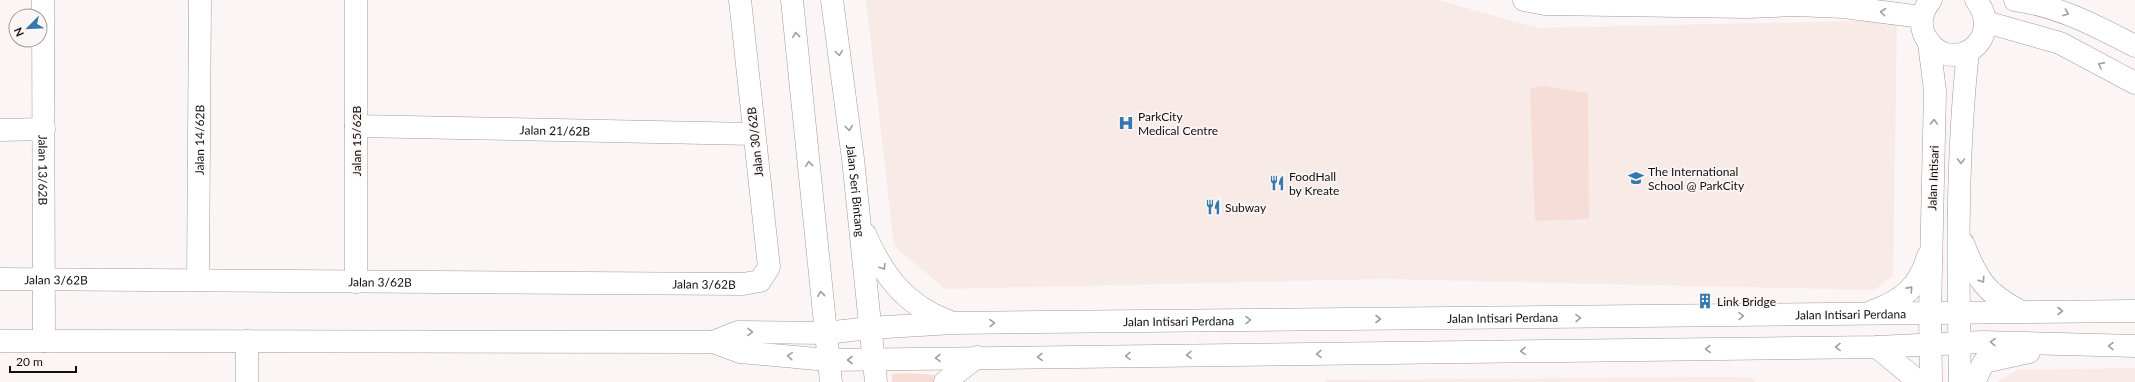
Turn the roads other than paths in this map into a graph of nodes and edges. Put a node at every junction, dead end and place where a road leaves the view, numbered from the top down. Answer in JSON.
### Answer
{"nodes":[{"id":1,"x":43,"y":0,"type":"edge"},
{"id":2,"x":200,"y":0,"type":"edge"},
{"id":3,"x":356,"y":0,"type":"edge"},
{"id":4,"x":740,"y":0,"type":"edge"},
{"id":5,"x":792,"y":0,"type":"edge"},
{"id":6,"x":832,"y":0,"type":"edge"},
{"id":7,"x":1524,"y":0,"type":"edge"},
{"id":8,"x":1976,"y":0,"type":"edge"},
{"id":9,"x":2015,"y":0,"type":"edge"},
{"id":10,"x":1927,"y":8,"type":"edge"},
{"id":11,"x":1986,"y":22,"type":"junction"},
{"id":12,"x":1928,"y":43,"type":"junction"},
{"id":13,"x":2135,"y":46,"type":"edge"},
{"id":14,"x":1968,"y":52,"type":"junction"},
{"id":15,"x":2135,"y":83,"type":"edge"},
{"id":16,"x":356,"y":126,"type":"junction"},
{"id":17,"x":44,"y":129,"type":"junction"},
{"id":18,"x":0,"y":130,"type":"edge"},
{"id":19,"x":754,"y":134,"type":"junction"},
{"id":20,"x":859,"y":220,"type":"junction"},
{"id":21,"x":1959,"y":233,"type":"junction"},
{"id":22,"x":1931,"y":245,"type":"junction"},
{"id":23,"x":0,"y":279,"type":"edge"},
{"id":24,"x":45,"y":279,"type":"junction"},
{"id":25,"x":198,"y":280,"type":"junction"},
{"id":26,"x":760,"y":281,"type":"joint"},
{"id":27,"x":356,"y":282,"type":"junction"},
{"id":28,"x":2021,"y":311,"type":"junction"},
{"id":29,"x":2135,"y":311,"type":"edge"},
{"id":30,"x":1959,"y":312,"type":"junction"},
{"id":31,"x":1930,"y":313,"type":"junction"},
{"id":32,"x":1865,"y":315,"type":"junction"},
{"id":33,"x":1544,"y":318,"type":"junction"},
{"id":34,"x":953,"y":323,"type":"junction"},
{"id":35,"x":870,"y":328,"type":"junction"},
{"id":36,"x":825,"y":333,"type":"junction"},
{"id":37,"x":0,"y":341,"type":"edge"},
{"id":38,"x":44,"y":341,"type":"junction"},
{"id":39,"x":247,"y":341,"type":"junction"},
{"id":40,"x":713,"y":342,"type":"junction"},
{"id":41,"x":1959,"y":343,"type":"junction"},
{"id":42,"x":1930,"y":344,"type":"junction"},
{"id":43,"x":2088,"y":346,"type":"junction"},
{"id":44,"x":2135,"y":346,"type":"edge"},
{"id":45,"x":1878,"y":347,"type":"junction"},
{"id":46,"x":1548,"y":351,"type":"junction"},
{"id":47,"x":977,"y":358,"type":"junction"},
{"id":48,"x":828,"y":360,"type":"junction"},
{"id":49,"x":872,"y":360,"type":"junction"},
{"id":50,"x":247,"y":382,"type":"edge"},
{"id":51,"x":831,"y":382,"type":"edge"},
{"id":52,"x":876,"y":382,"type":"edge"},
{"id":53,"x":945,"y":382,"type":"edge"},
{"id":54,"x":1918,"y":382,"type":"edge"},
{"id":55,"x":1931,"y":382,"type":"edge"},
{"id":56,"x":1960,"y":382,"type":"edge"},
{"id":57,"x":1974,"y":382,"type":"edge"}],
"edges":[{"from":1,"to":17,"type":"street","name":"Jalan 13/62B"},
{"from":2,"to":25,"type":"street","name":"Jalan 14/62B"},
{"from":3,"to":16,"type":"street","name":"Jalan 15/62B"},
{"from":4,"to":19,"type":"street","name":"Jalan 30/62B"},
{"from":36,"to":5,"type":"street","one_way":true},
{"from":6,"to":20,"type":"street","name":"Jalan Seri Bintang","one_way":true},
{"from":10,"to":7,"type":"street","one_way":true},
{"from":8,"to":11,"type":"street"},
{"from":9,"to":13,"type":"street","one_way":true},
{"from":10,"to":12,"type":"street","name":"Jalan Intisari"},
{"from":11,"to":14,"type":"street"},
{"from":15,"to":11,"type":"street","one_way":true},
{"from":12,"to":14,"type":"street"},
{"from":22,"to":12,"type":"street","name":"Jalan Intisari","one_way":true},
{"from":14,"to":21,"type":"street","one_way":true},
{"from":16,"to":19,"type":"street","name":"Jalan 21/62B"},
{"from":16,"to":27,"type":"street","name":"Jalan 15/62B"},
{"from":17,"to":18,"type":"street"},
{"from":17,"to":24,"type":"street","name":"Jalan 13/62B"},
{"from":19,"to":26,"type":"street","name":"Jalan 30/62B"},
{"from":20,"to":34,"type":"street","one_way":true},
{"from":20,"to":35,"type":"street","name":"Jalan Seri Bintang"},
{"from":21,"to":28,"type":"street","one_way":true},
{"from":21,"to":30,"type":"street"},
{"from":22,"to":31,"type":"street","name":"Jalan Intisari"},
{"from":32,"to":22,"type":"street","one_way":true},
{"from":23,"to":24,"type":"street","name":"Jalan 3/62B"},
{"from":24,"to":25,"type":"street","name":"Jalan 3/62B"},
{"from":24,"to":38,"type":"street","name":"Jalan 13/62B"},
{"from":25,"to":27,"type":"street","name":"Jalan 3/62B"},
{"from":26,"to":27,"type":"street","name":"Jalan 3/62B"},
{"from":28,"to":29,"type":"street","name":"Jalan Intisari Perdana","one_way":true},
{"from":28,"to":30,"type":"street","name":"Jalan Intisari Perdana"},
{"from":30,"to":31,"type":"street","name":"Jalan Intisari Perdana"},
{"from":30,"to":41,"type":"street"},
{"from":31,"to":32,"type":"street","name":"Jalan Intisari Perdana"},
{"from":31,"to":42,"type":"street","name":"Jalan Intisari"},
{"from":33,"to":32,"type":"street","name":"Jalan Intisari Perdana","one_way":true},
{"from":34,"to":33,"type":"street","name":"Jalan Intisari Perdana","one_way":true},
{"from":33,"to":46,"type":"street"},
{"from":34,"to":35,"type":"street","name":"Jalan Intisari Perdana"},
{"from":35,"to":36,"type":"street","name":"Jalan Intisari Perdana"},
{"from":35,"to":49,"type":"street","name":"Jalan Seri Bintang"},
{"from":40,"to":36,"type":"street","one_way":true},
{"from":36,"to":48,"type":"street"},
{"from":37,"to":38,"type":"street"},
{"from":38,"to":39,"type":"street"},
{"from":39,"to":40,"type":"street"},
{"from":39,"to":50,"type":"street"},
{"from":48,"to":40,"type":"street","one_way":true},
{"from":41,"to":42,"type":"street"},
{"from":43,"to":41,"type":"street","one_way":true},
{"from":41,"to":56,"type":"street"},
{"from":42,"to":45,"type":"street"},
{"from":42,"to":55,"type":"street","name":"Jalan Intisari"},
{"from":44,"to":43,"type":"street","one_way":true},
{"from":43,"to":57,"type":"street"},
{"from":45,"to":46,"type":"street","one_way":true},
{"from":45,"to":54,"type":"street"},
{"from":46,"to":47,"type":"street","one_way":true},
{"from":47,"to":49,"type":"street","one_way":true},
{"from":47,"to":53,"type":"street"},
{"from":49,"to":48,"type":"street","one_way":true},
{"from":48,"to":51,"type":"street"},
{"from":49,"to":52,"type":"street","name":"Jalan Seri Bintang"}]}
